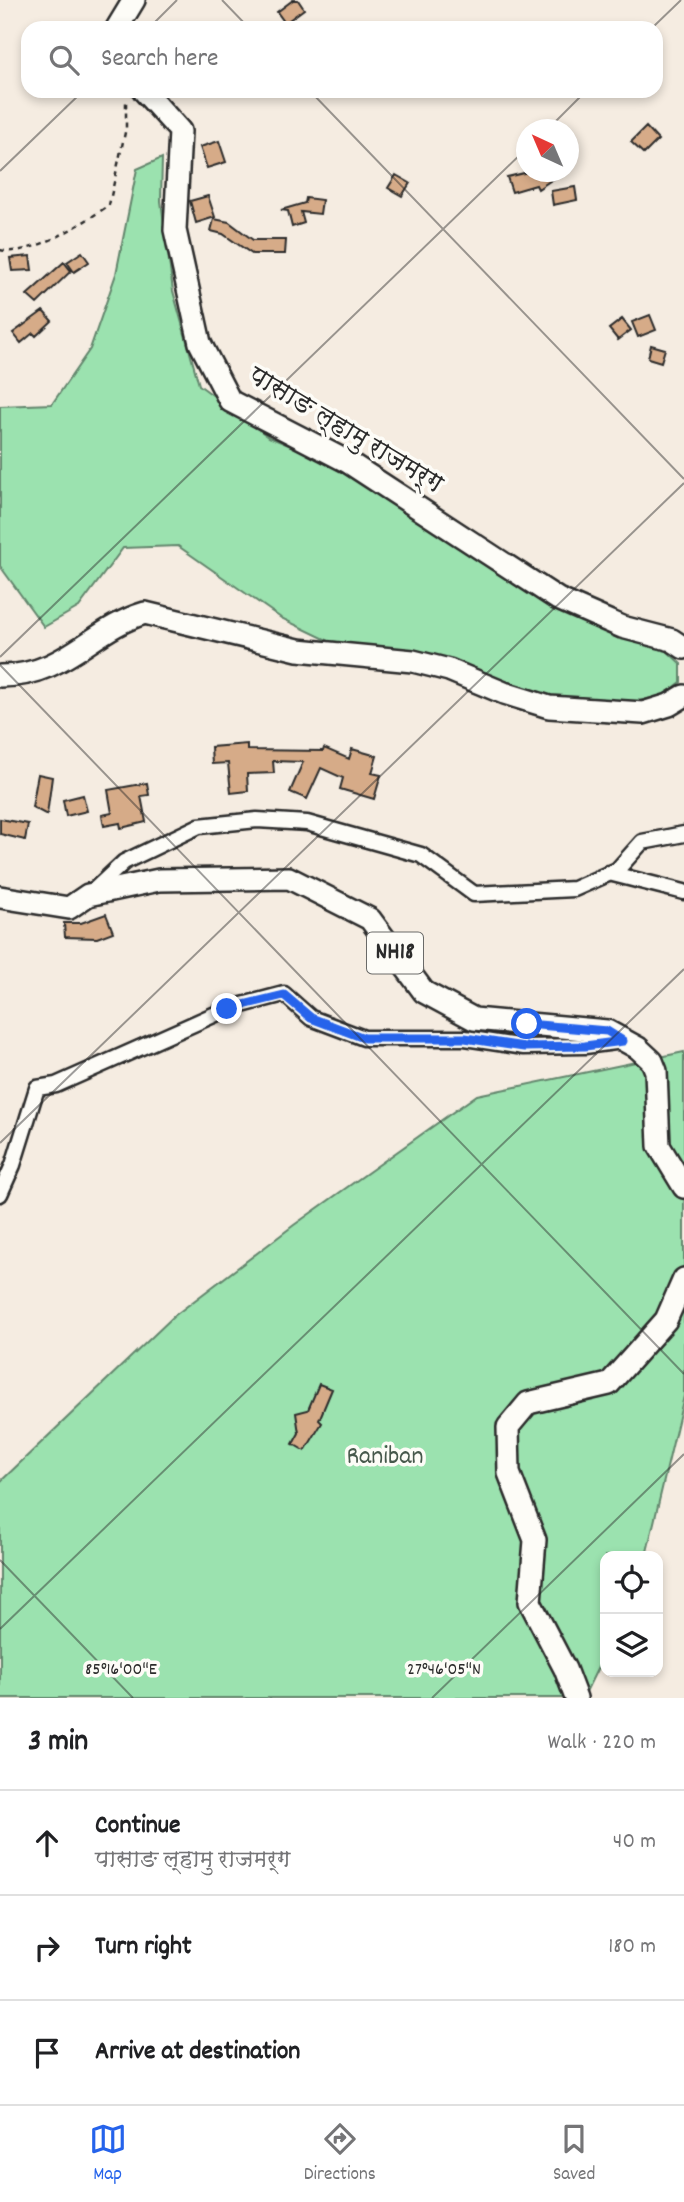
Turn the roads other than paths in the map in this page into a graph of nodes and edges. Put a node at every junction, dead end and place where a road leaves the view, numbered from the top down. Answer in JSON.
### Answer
{"nodes":[{"id":1,"x":134,"y":0,"type":"edge"},
{"id":2,"x":121,"y":21,"type":"edge"},
{"id":3,"x":150,"y":98,"type":"edge"},
{"id":4,"x":684,"y":648,"type":"edge"},
{"id":5,"x":0,"y":676,"type":"edge"},
{"id":6,"x":684,"y":696,"type":"edge"},
{"id":7,"x":684,"y":834,"type":"edge"},
{"id":8,"x":609,"y":873,"type":"junction"},
{"id":9,"x":684,"y":892,"type":"edge"},
{"id":10,"x":88,"y":895,"type":"junction"},
{"id":11,"x":0,"y":897,"type":"edge"},
{"id":12,"x":623,"y":1041,"type":"junction"},
{"id":13,"x":684,"y":1187,"type":"edge"},
{"id":14,"x":0,"y":1194,"type":"edge"},
{"id":15,"x":684,"y":1279,"type":"edge"},
{"id":16,"x":576,"y":1698,"type":"edge"}],
"edges":[{"from":1,"to":2,"type":"main road"},
{"from":3,"to":4,"type":"main road","name":"पासाङ ल्हामु राजमर्ग"},
{"from":5,"to":6,"type":"main road"},
{"from":7,"to":8,"type":"street"},
{"from":8,"to":9,"type":"street"},
{"from":8,"to":10,"type":"street"},
{"from":10,"to":11,"type":"main road","number":"NH18"},
{"from":10,"to":12,"type":"main road","number":"NH18"},
{"from":12,"to":13,"type":"main road","number":"NH18"},
{"from":12,"to":14,"type":"street"},
{"from":15,"to":16,"type":"main road"}]}
